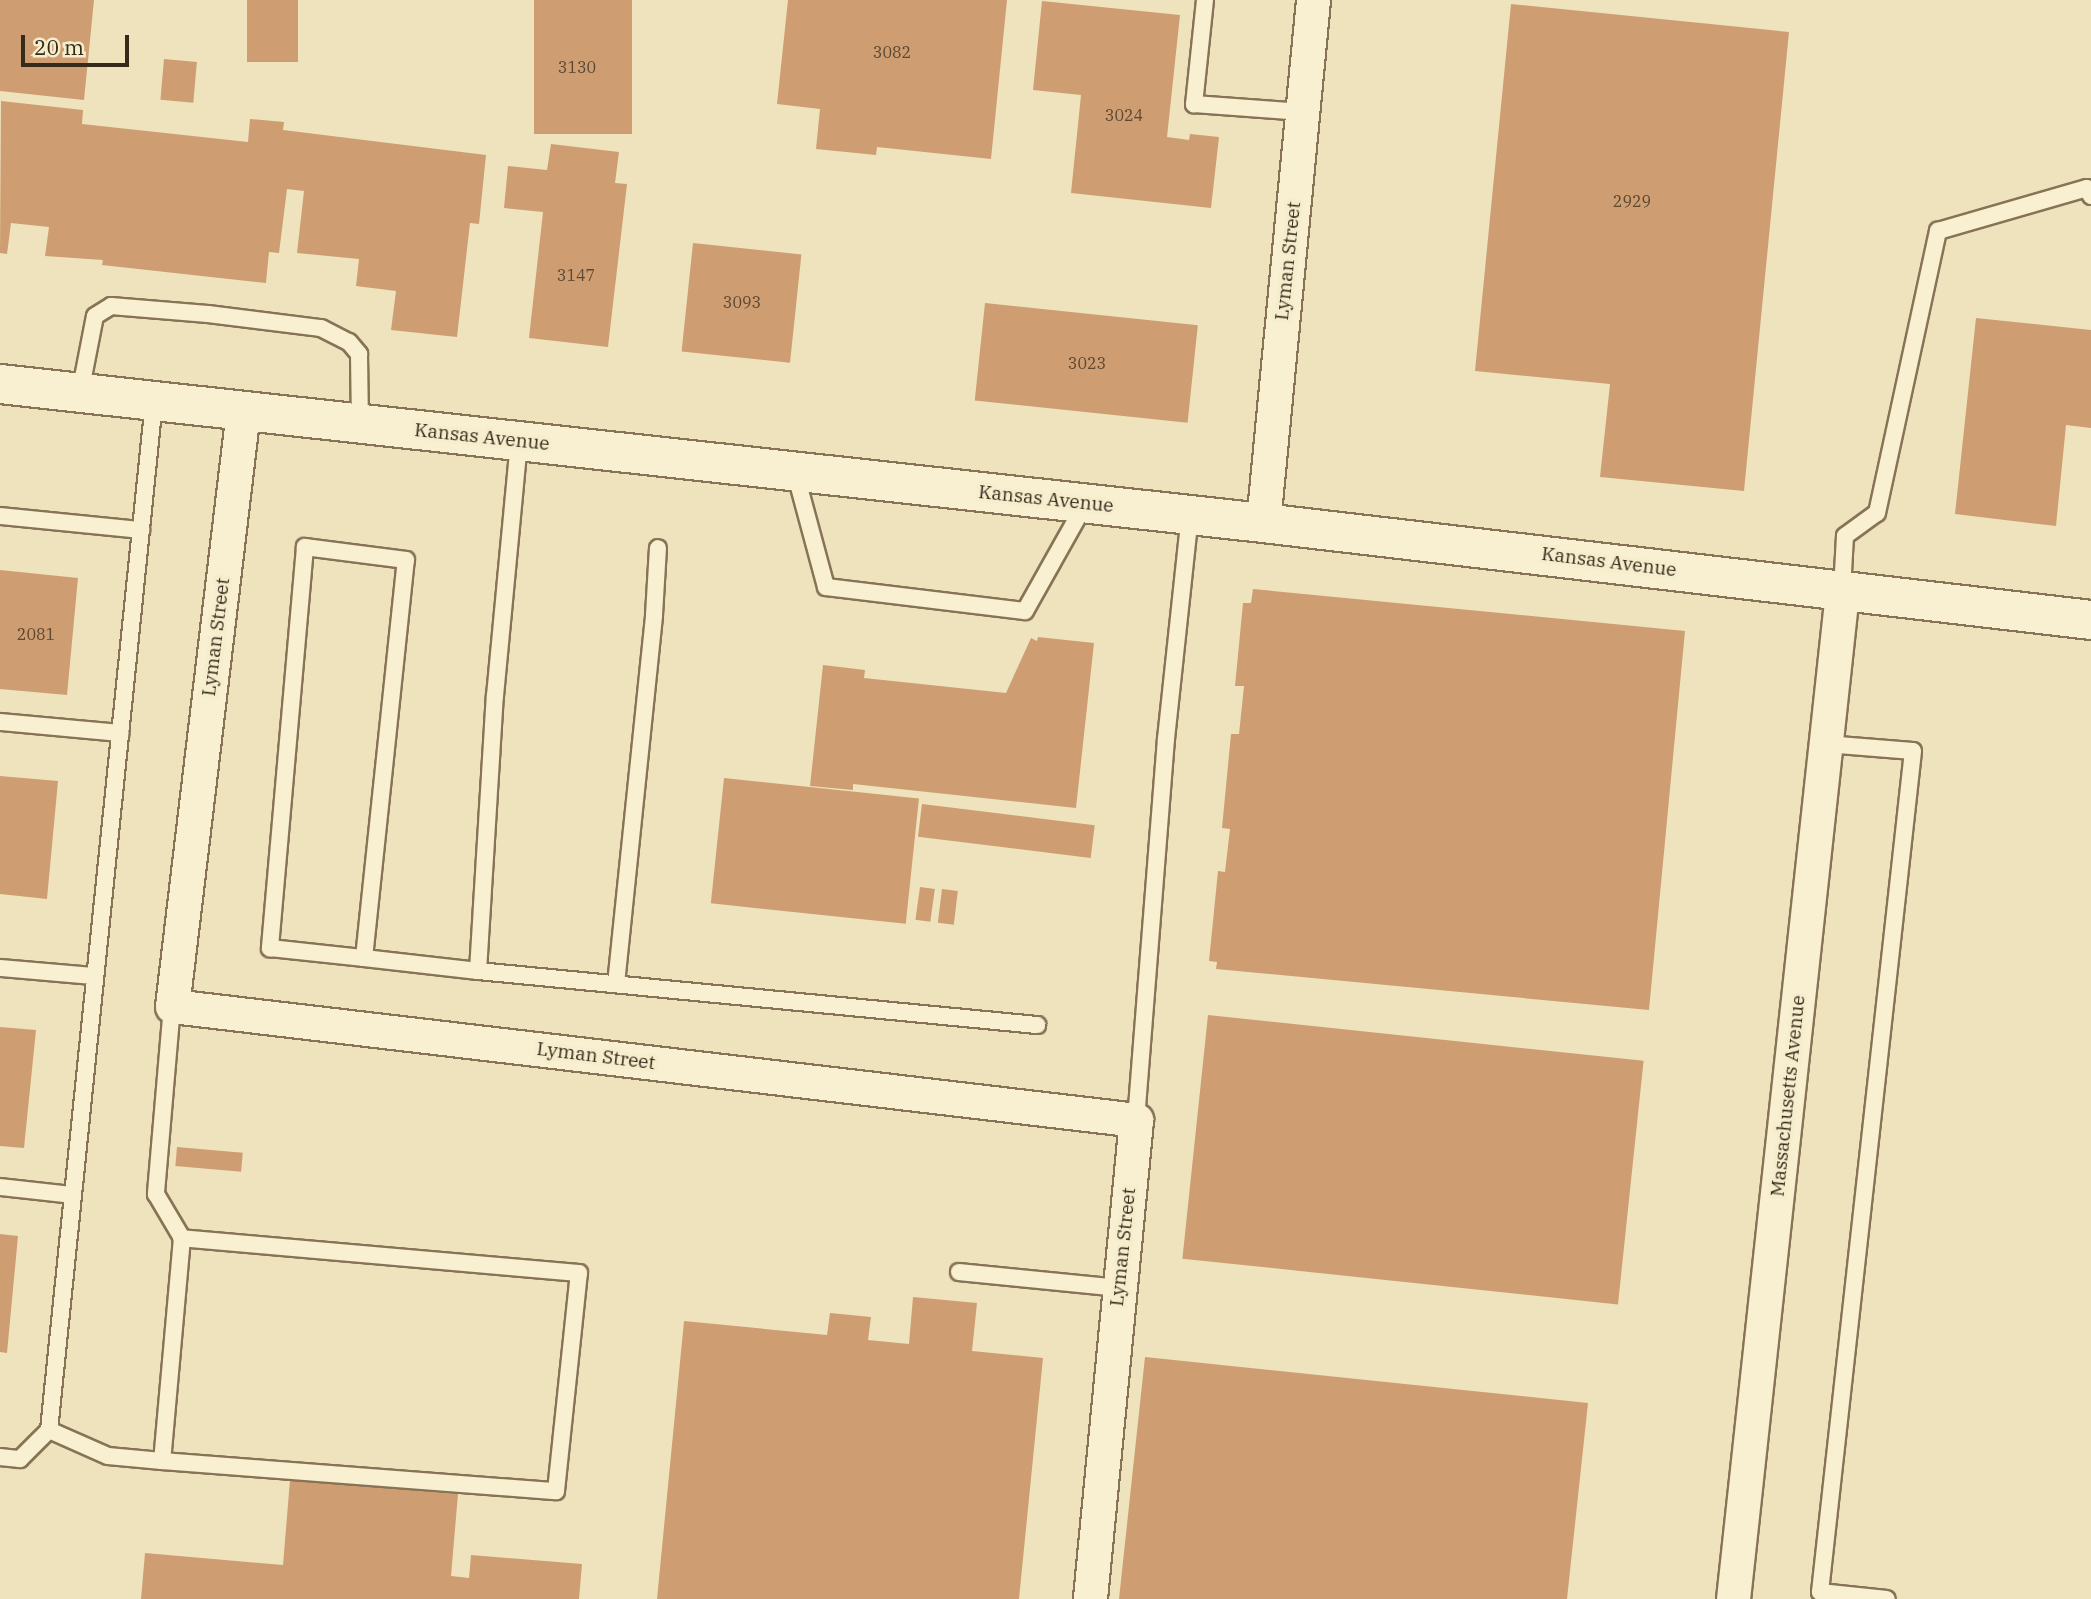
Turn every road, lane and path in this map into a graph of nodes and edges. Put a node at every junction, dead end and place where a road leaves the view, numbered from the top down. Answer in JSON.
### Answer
{"nodes":[{"id":1,"x":1205,"y":0,"type":"edge"},
{"id":2,"x":1313,"y":0,"type":"edge"},
{"id":3,"x":1303,"y":112,"type":"junction"},
{"id":4,"x":2091,"y":196,"type":"edge"},
{"id":5,"x":0,"y":384,"type":"edge"},
{"id":6,"x":80,"y":393,"type":"junction"},
{"id":7,"x":154,"y":401,"type":"junction"},
{"id":8,"x":243,"y":411,"type":"junction"},
{"id":9,"x":360,"y":424,"type":"junction"},
{"id":10,"x":519,"y":442,"type":"junction"},
{"id":11,"x":795,"y":472,"type":"junction"},
{"id":12,"x":1085,"y":503,"type":"junction"},
{"id":13,"x":1190,"y":515,"type":"junction"},
{"id":14,"x":0,"y":516,"type":"edge"},
{"id":15,"x":1263,"y":523,"type":"junction"},
{"id":16,"x":141,"y":530,"type":"junction"},
{"id":17,"x":659,"y":548,"type":"dead end"},
{"id":18,"x":1842,"y":593,"type":"junction"},
{"id":19,"x":2091,"y":620,"type":"edge"},
{"id":20,"x":0,"y":722,"type":"edge"},
{"id":21,"x":120,"y":733,"type":"junction"},
{"id":22,"x":1826,"y":744,"type":"junction"},
{"id":23,"x":364,"y":958,"type":"junction"},
{"id":24,"x":0,"y":968,"type":"edge"},
{"id":25,"x":478,"y":971,"type":"junction"},
{"id":26,"x":94,"y":976,"type":"junction"},
{"id":27,"x":616,"y":984,"type":"junction"},
{"id":28,"x":172,"y":1006,"type":"junction"},
{"id":29,"x":1037,"y":1024,"type":"dead end"},
{"id":30,"x":1136,"y":1120,"type":"junction"},
{"id":31,"x":0,"y":1187,"type":"edge"},
{"id":32,"x":74,"y":1195,"type":"junction"},
{"id":33,"x":182,"y":1238,"type":"junction"},
{"id":34,"x":959,"y":1272,"type":"dead end"},
{"id":35,"x":1119,"y":1287,"type":"junction"},
{"id":36,"x":49,"y":1430,"type":"junction"},
{"id":37,"x":0,"y":1457,"type":"edge"},
{"id":38,"x":162,"y":1461,"type":"junction"},
{"id":39,"x":1090,"y":1599,"type":"edge"},
{"id":40,"x":1733,"y":1599,"type":"edge"},
{"id":41,"x":1887,"y":1599,"type":"edge"}],
"edges":[{"from":1,"to":3,"type":"lane"},
{"from":2,"to":3,"type":"street","name":"Lyman Street"},
{"from":3,"to":15,"type":"street","name":"Lyman Street"},
{"from":4,"to":18,"type":"lane"},
{"from":5,"to":6,"type":"street","name":"Kansas Avenue"},
{"from":6,"to":7,"type":"street","name":"Kansas Avenue"},
{"from":6,"to":9,"type":"lane"},
{"from":7,"to":8,"type":"street","name":"Kansas Avenue"},
{"from":7,"to":16,"type":"lane"},
{"from":8,"to":9,"type":"street","name":"Kansas Avenue"},
{"from":8,"to":28,"type":"street","name":"Lyman Street"},
{"from":9,"to":10,"type":"street","name":"Kansas Avenue"},
{"from":10,"to":11,"type":"street","name":"Kansas Avenue"},
{"from":10,"to":25,"type":"lane"},
{"from":11,"to":12,"type":"street","name":"Kansas Avenue"},
{"from":11,"to":12,"type":"lane"},
{"from":12,"to":13,"type":"street","name":"Kansas Avenue"},
{"from":13,"to":15,"type":"street","name":"Kansas Avenue"},
{"from":13,"to":30,"type":"lane"},
{"from":14,"to":16,"type":"lane"},
{"from":15,"to":18,"type":"street","name":"Kansas Avenue"},
{"from":16,"to":21,"type":"lane"},
{"from":17,"to":27,"type":"lane"},
{"from":18,"to":19,"type":"street","name":"Kansas Avenue"},
{"from":18,"to":22,"type":"street","name":"Massachusetts Avenue"},
{"from":20,"to":21,"type":"lane"},
{"from":21,"to":26,"type":"lane"},
{"from":22,"to":40,"type":"street","name":"Massachusetts Avenue"},
{"from":22,"to":41,"type":"lane"},
{"from":23,"to":23,"type":"lane"},
{"from":23,"to":25,"type":"lane"},
{"from":24,"to":26,"type":"lane"},
{"from":25,"to":27,"type":"lane"},
{"from":26,"to":32,"type":"lane"},
{"from":27,"to":29,"type":"lane"},
{"from":28,"to":30,"type":"street","name":"Lyman Street"},
{"from":28,"to":33,"type":"lane"},
{"from":30,"to":35,"type":"street","name":"Lyman Street"},
{"from":31,"to":32,"type":"lane"},
{"from":32,"to":36,"type":"lane"},
{"from":33,"to":38,"type":"lane"},
{"from":33,"to":38,"type":"lane"},
{"from":34,"to":35,"type":"lane"},
{"from":35,"to":39,"type":"street","name":"Lyman Street"},
{"from":36,"to":37,"type":"lane"},
{"from":36,"to":38,"type":"lane"}]}
